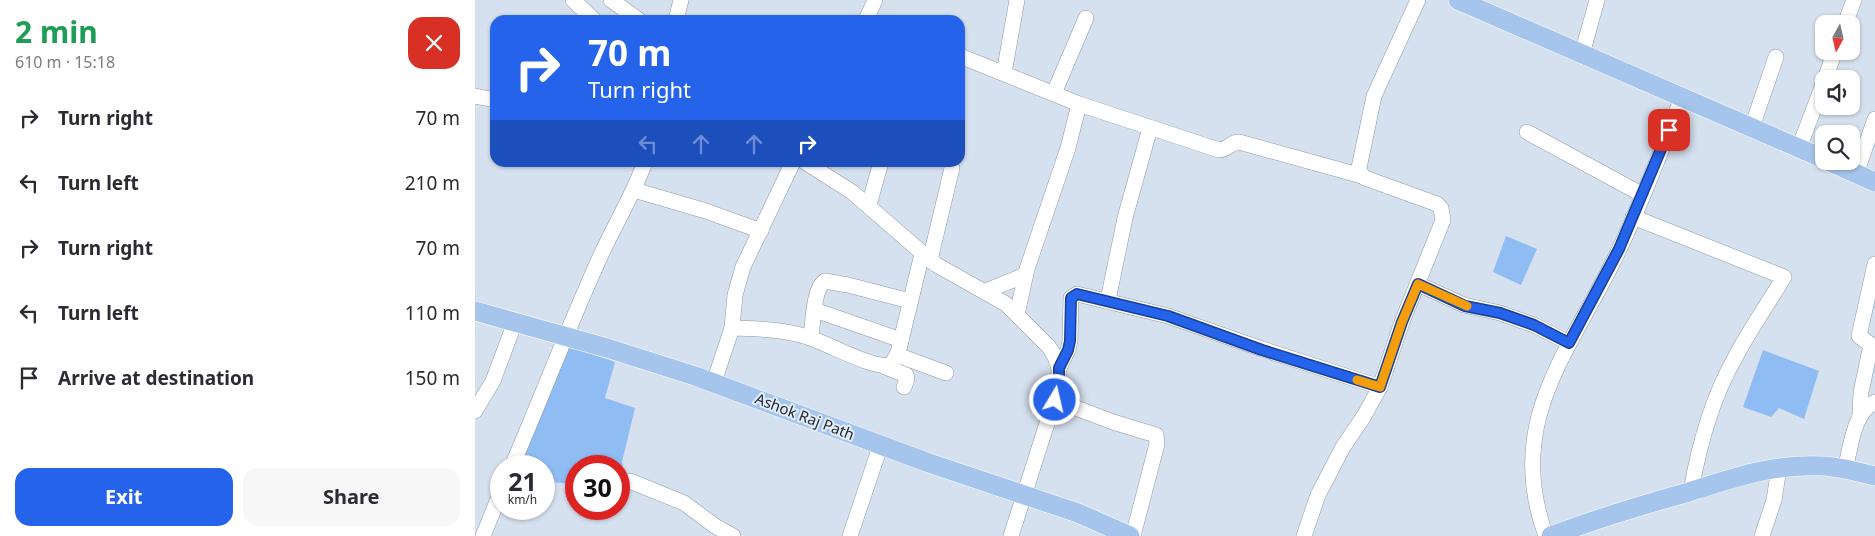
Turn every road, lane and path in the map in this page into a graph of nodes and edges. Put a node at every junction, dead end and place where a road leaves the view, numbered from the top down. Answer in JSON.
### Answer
{"nodes":[{"id":1,"x":573,"y":0,"type":"edge"},
{"id":2,"x":611,"y":0,"type":"edge"},
{"id":3,"x":681,"y":0,"type":"edge"},
{"id":4,"x":875,"y":0,"type":"edge"},
{"id":5,"x":1017,"y":0,"type":"edge"},
{"id":6,"x":1418,"y":0,"type":"edge"},
{"id":7,"x":1597,"y":0,"type":"edge"},
{"id":8,"x":1854,"y":0,"type":"edge"},
{"id":9,"x":1463,"y":1,"type":"edge"},
{"id":10,"x":589,"y":15,"type":"edge"},
{"id":11,"x":632,"y":15,"type":"edge"},
{"id":12,"x":677,"y":15,"type":"edge"},
{"id":13,"x":868,"y":15,"type":"edge"},
{"id":14,"x":1848,"y":15,"type":"edge"},
{"id":15,"x":1086,"y":18,"type":"dead end"},
{"id":16,"x":1582,"y":54,"type":"junction"},
{"id":17,"x":1776,"y":57,"type":"dead end"},
{"id":18,"x":965,"y":58,"type":"edge"},
{"id":19,"x":1004,"y":73,"type":"junction"},
{"id":20,"x":1054,"y":93,"type":"junction"},
{"id":21,"x":475,"y":96,"type":"edge"},
{"id":22,"x":1682,"y":98,"type":"junction"},
{"id":23,"x":490,"y":99,"type":"edge"},
{"id":24,"x":1079,"y":104,"type":"junction"},
{"id":25,"x":1815,"y":104,"type":"edge"},
{"id":26,"x":1875,"y":119,"type":"edge"},
{"id":27,"x":1752,"y":127,"type":"junction"},
{"id":28,"x":1150,"y":128,"type":"junction"},
{"id":29,"x":1527,"y":132,"type":"dead end"},
{"id":30,"x":1799,"y":148,"type":"junction"},
{"id":31,"x":1815,"y":155,"type":"edge"},
{"id":32,"x":643,"y":167,"type":"edge"},
{"id":33,"x":791,"y":167,"type":"edge"},
{"id":34,"x":813,"y":167,"type":"edge"},
{"id":35,"x":880,"y":167,"type":"edge"},
{"id":36,"x":952,"y":168,"type":"dead end"},
{"id":37,"x":1847,"y":170,"type":"edge"},
{"id":38,"x":1856,"y":174,"type":"junction"},
{"id":39,"x":1362,"y":176,"type":"junction"},
{"id":40,"x":1875,"y":182,"type":"edge"},
{"id":41,"x":634,"y":190,"type":"junction"},
{"id":42,"x":1643,"y":195,"type":"junction"},
{"id":43,"x":869,"y":205,"type":"junction"},
{"id":44,"x":1633,"y":217,"type":"junction"},
{"id":45,"x":761,"y":231,"type":"junction"},
{"id":46,"x":926,"y":257,"type":"junction"},
{"id":47,"x":1875,"y":264,"type":"edge"},
{"id":48,"x":1025,"y":275,"type":"junction"},
{"id":49,"x":1418,"y":284,"type":"junction"},
{"id":50,"x":986,"y":291,"type":"junction"},
{"id":51,"x":1108,"y":300,"type":"junction"},
{"id":52,"x":910,"y":301,"type":"junction"},
{"id":53,"x":815,"y":310,"type":"junction"},
{"id":54,"x":475,"y":311,"type":"edge"},
{"id":55,"x":1017,"y":314,"type":"junction"},
{"id":56,"x":515,"y":322,"type":"junction"},
{"id":57,"x":732,"y":328,"type":"junction"},
{"id":58,"x":567,"y":336,"type":"junction"},
{"id":59,"x":811,"y":338,"type":"junction"},
{"id":60,"x":1569,"y":343,"type":"junction"},
{"id":61,"x":899,"y":347,"type":"junction"},
{"id":62,"x":883,"y":366,"type":"junction"},
{"id":63,"x":1059,"y":368,"type":"junction"},
{"id":64,"x":946,"y":373,"type":"dead end"},
{"id":65,"x":714,"y":382,"type":"junction"},
{"id":66,"x":1380,"y":387,"type":"junction"},
{"id":67,"x":904,"y":388,"type":"dead end"},
{"id":68,"x":1055,"y":400,"type":"junction"},
{"id":69,"x":1875,"y":402,"type":"edge"},
{"id":70,"x":475,"y":411,"type":"edge"},
{"id":71,"x":1860,"y":417,"type":"junction"},
{"id":72,"x":881,"y":444,"type":"junction"},
{"id":73,"x":517,"y":455,"type":"edge"},
{"id":74,"x":1779,"y":468,"type":"junction"},
{"id":75,"x":1845,"y":469,"type":"junction"},
{"id":76,"x":1875,"y":476,"type":"edge"},
{"id":77,"x":630,"y":481,"type":"edge"},
{"id":78,"x":1691,"y":491,"type":"junction"},
{"id":79,"x":1023,"y":494,"type":"junction"},
{"id":80,"x":490,"y":519,"type":"edge"},
{"id":81,"x":713,"y":531,"type":"edge"},
{"id":82,"x":483,"y":536,"type":"edge"},
{"id":83,"x":733,"y":536,"type":"edge"},
{"id":84,"x":850,"y":536,"type":"edge"},
{"id":85,"x":1011,"y":536,"type":"edge"},
{"id":86,"x":1132,"y":536,"type":"edge"},
{"id":87,"x":1304,"y":536,"type":"edge"},
{"id":88,"x":1546,"y":536,"type":"edge"},
{"id":89,"x":1551,"y":536,"type":"edge"},
{"id":90,"x":1762,"y":536,"type":"edge"}],
"edges":[{"from":1,"to":10,"type":"street"},
{"from":2,"to":11,"type":"street"},
{"from":3,"to":12,"type":"street"},
{"from":4,"to":13,"type":"street"},
{"from":5,"to":19,"type":"street"},
{"from":6,"to":39,"type":"street"},
{"from":7,"to":16,"type":"street"},
{"from":8,"to":14,"type":"street"},
{"from":9,"to":16,"type":"main road"},
{"from":15,"to":20,"type":"street"},
{"from":16,"to":22,"type":"main road"},
{"from":17,"to":27,"type":"street"},
{"from":18,"to":19,"type":"street"},
{"from":19,"to":20,"type":"street"},
{"from":20,"to":24,"type":"street"},
{"from":21,"to":23,"type":"street"},
{"from":22,"to":27,"type":"main road"},
{"from":22,"to":42,"type":"street"},
{"from":24,"to":28,"type":"street"},
{"from":24,"to":48,"type":"street"},
{"from":25,"to":30,"type":"street"},
{"from":26,"to":38,"type":"street"},
{"from":27,"to":30,"type":"main road"},
{"from":28,"to":39,"type":"street"},
{"from":28,"to":51,"type":"street"},
{"from":29,"to":42,"type":"street"},
{"from":30,"to":31,"type":"main road"},
{"from":32,"to":41,"type":"street"},
{"from":33,"to":45,"type":"street"},
{"from":34,"to":43,"type":"street"},
{"from":35,"to":43,"type":"street"},
{"from":36,"to":46,"type":"street"},
{"from":37,"to":38,"type":"main road"},
{"from":38,"to":40,"type":"main road"},
{"from":39,"to":49,"type":"street"},
{"from":41,"to":45,"type":"street"},
{"from":41,"to":58,"type":"street"},
{"from":42,"to":44,"type":"street"},
{"from":43,"to":46,"type":"street"},
{"from":44,"to":60,"type":"street"},
{"from":44,"to":78,"type":"street"},
{"from":45,"to":57,"type":"street"},
{"from":46,"to":50,"type":"street"},
{"from":46,"to":52,"type":"street"},
{"from":47,"to":71,"type":"street"},
{"from":48,"to":50,"type":"street"},
{"from":48,"to":55,"type":"street"},
{"from":49,"to":60,"type":"street"},
{"from":49,"to":66,"type":"street"},
{"from":50,"to":55,"type":"street"},
{"from":51,"to":63,"type":"street"},
{"from":51,"to":66,"type":"street"},
{"from":52,"to":53,"type":"street"},
{"from":52,"to":61,"type":"street"},
{"from":53,"to":59,"type":"street"},
{"from":53,"to":61,"type":"street"},
{"from":54,"to":56,"type":"main road","name":"Ashok Raj Path"},
{"from":55,"to":63,"type":"street"},
{"from":56,"to":58,"type":"main road","name":"Ashok Raj Path"},
{"from":56,"to":70,"type":"street"},
{"from":57,"to":59,"type":"street"},
{"from":57,"to":65,"type":"street"},
{"from":58,"to":65,"type":"main road","name":"Ashok Raj Path"},
{"from":58,"to":73,"type":"street"},
{"from":59,"to":62,"type":"street"},
{"from":60,"to":88,"type":"street"},
{"from":61,"to":62,"type":"street"},
{"from":61,"to":64,"type":"street"},
{"from":62,"to":67,"type":"street"},
{"from":63,"to":68,"type":"street"},
{"from":65,"to":72,"type":"main road","name":"Ashok Raj Path"},
{"from":66,"to":87,"type":"street"},
{"from":68,"to":79,"type":"street"},
{"from":68,"to":86,"type":"street"},
{"from":69,"to":71,"type":"street"},
{"from":71,"to":75,"type":"street"},
{"from":72,"to":79,"type":"main road","name":"Ashok Raj Path"},
{"from":72,"to":84,"type":"street"},
{"from":74,"to":75,"type":"main road"},
{"from":74,"to":78,"type":"main road"},
{"from":74,"to":90,"type":"street"},
{"from":75,"to":76,"type":"main road"},
{"from":77,"to":81,"type":"street"},
{"from":78,"to":89,"type":"main road"},
{"from":79,"to":85,"type":"street"},
{"from":79,"to":86,"type":"main road","name":"Ashok Raj Path"},
{"from":80,"to":82,"type":"street"},
{"from":81,"to":83,"type":"street"}]}
